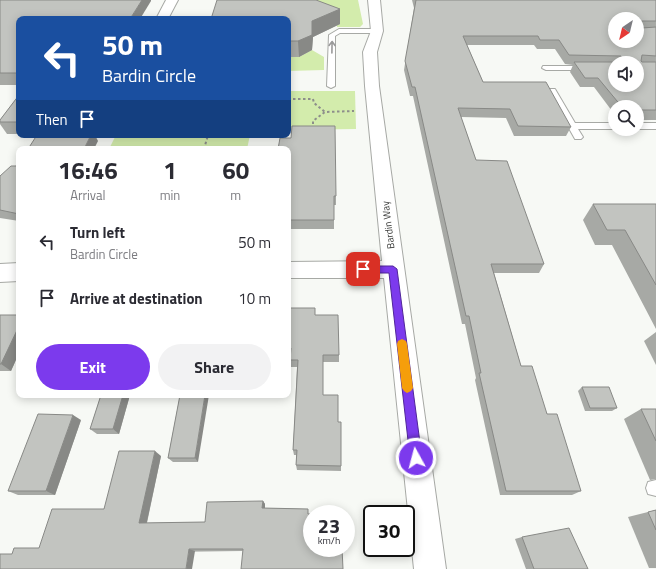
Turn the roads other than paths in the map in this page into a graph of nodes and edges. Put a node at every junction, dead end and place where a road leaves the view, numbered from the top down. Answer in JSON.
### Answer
{"nodes":[{"id":1,"x":172,"y":0,"type":"edge"},
{"id":2,"x":374,"y":0,"type":"edge"},
{"id":3,"x":164,"y":16,"type":"edge"},
{"id":4,"x":377,"y":31,"type":"junction"},
{"id":5,"x":546,"y":68,"type":"dead end"},
{"id":6,"x":608,"y":68,"type":"edge"},
{"id":7,"x":331,"y":86,"type":"dead end"},
{"id":8,"x":552,"y":90,"type":"edge"},
{"id":9,"x":572,"y":126,"type":"junction"},
{"id":10,"x":608,"y":126,"type":"edge"},
{"id":11,"x":644,"y":126,"type":"edge"},
{"id":12,"x":656,"y":126,"type":"edge"},
{"id":13,"x":578,"y":138,"type":"dead end"},
{"id":14,"x":393,"y":269,"type":"junction"},
{"id":15,"x":291,"y":270,"type":"edge"},
{"id":16,"x":16,"y":272,"type":"edge"},
{"id":17,"x":0,"y":273,"type":"edge"},
{"id":18,"x":430,"y":569,"type":"edge"}],
"edges":[{"from":1,"to":3,"type":"street"},
{"from":2,"to":4,"type":"street","name":"Bardin Way"},
{"from":7,"to":4,"type":"lane","one_way":true},
{"from":4,"to":14,"type":"street","name":"Bardin Way"},
{"from":5,"to":6,"type":"lane"},
{"from":8,"to":9,"type":"lane"},
{"from":9,"to":10,"type":"lane"},
{"from":9,"to":13,"type":"lane"},
{"from":11,"to":12,"type":"lane"},
{"from":14,"to":15,"type":"street"},
{"from":14,"to":18,"type":"street","name":"Bardin Way"},
{"from":16,"to":17,"type":"street"}]}
